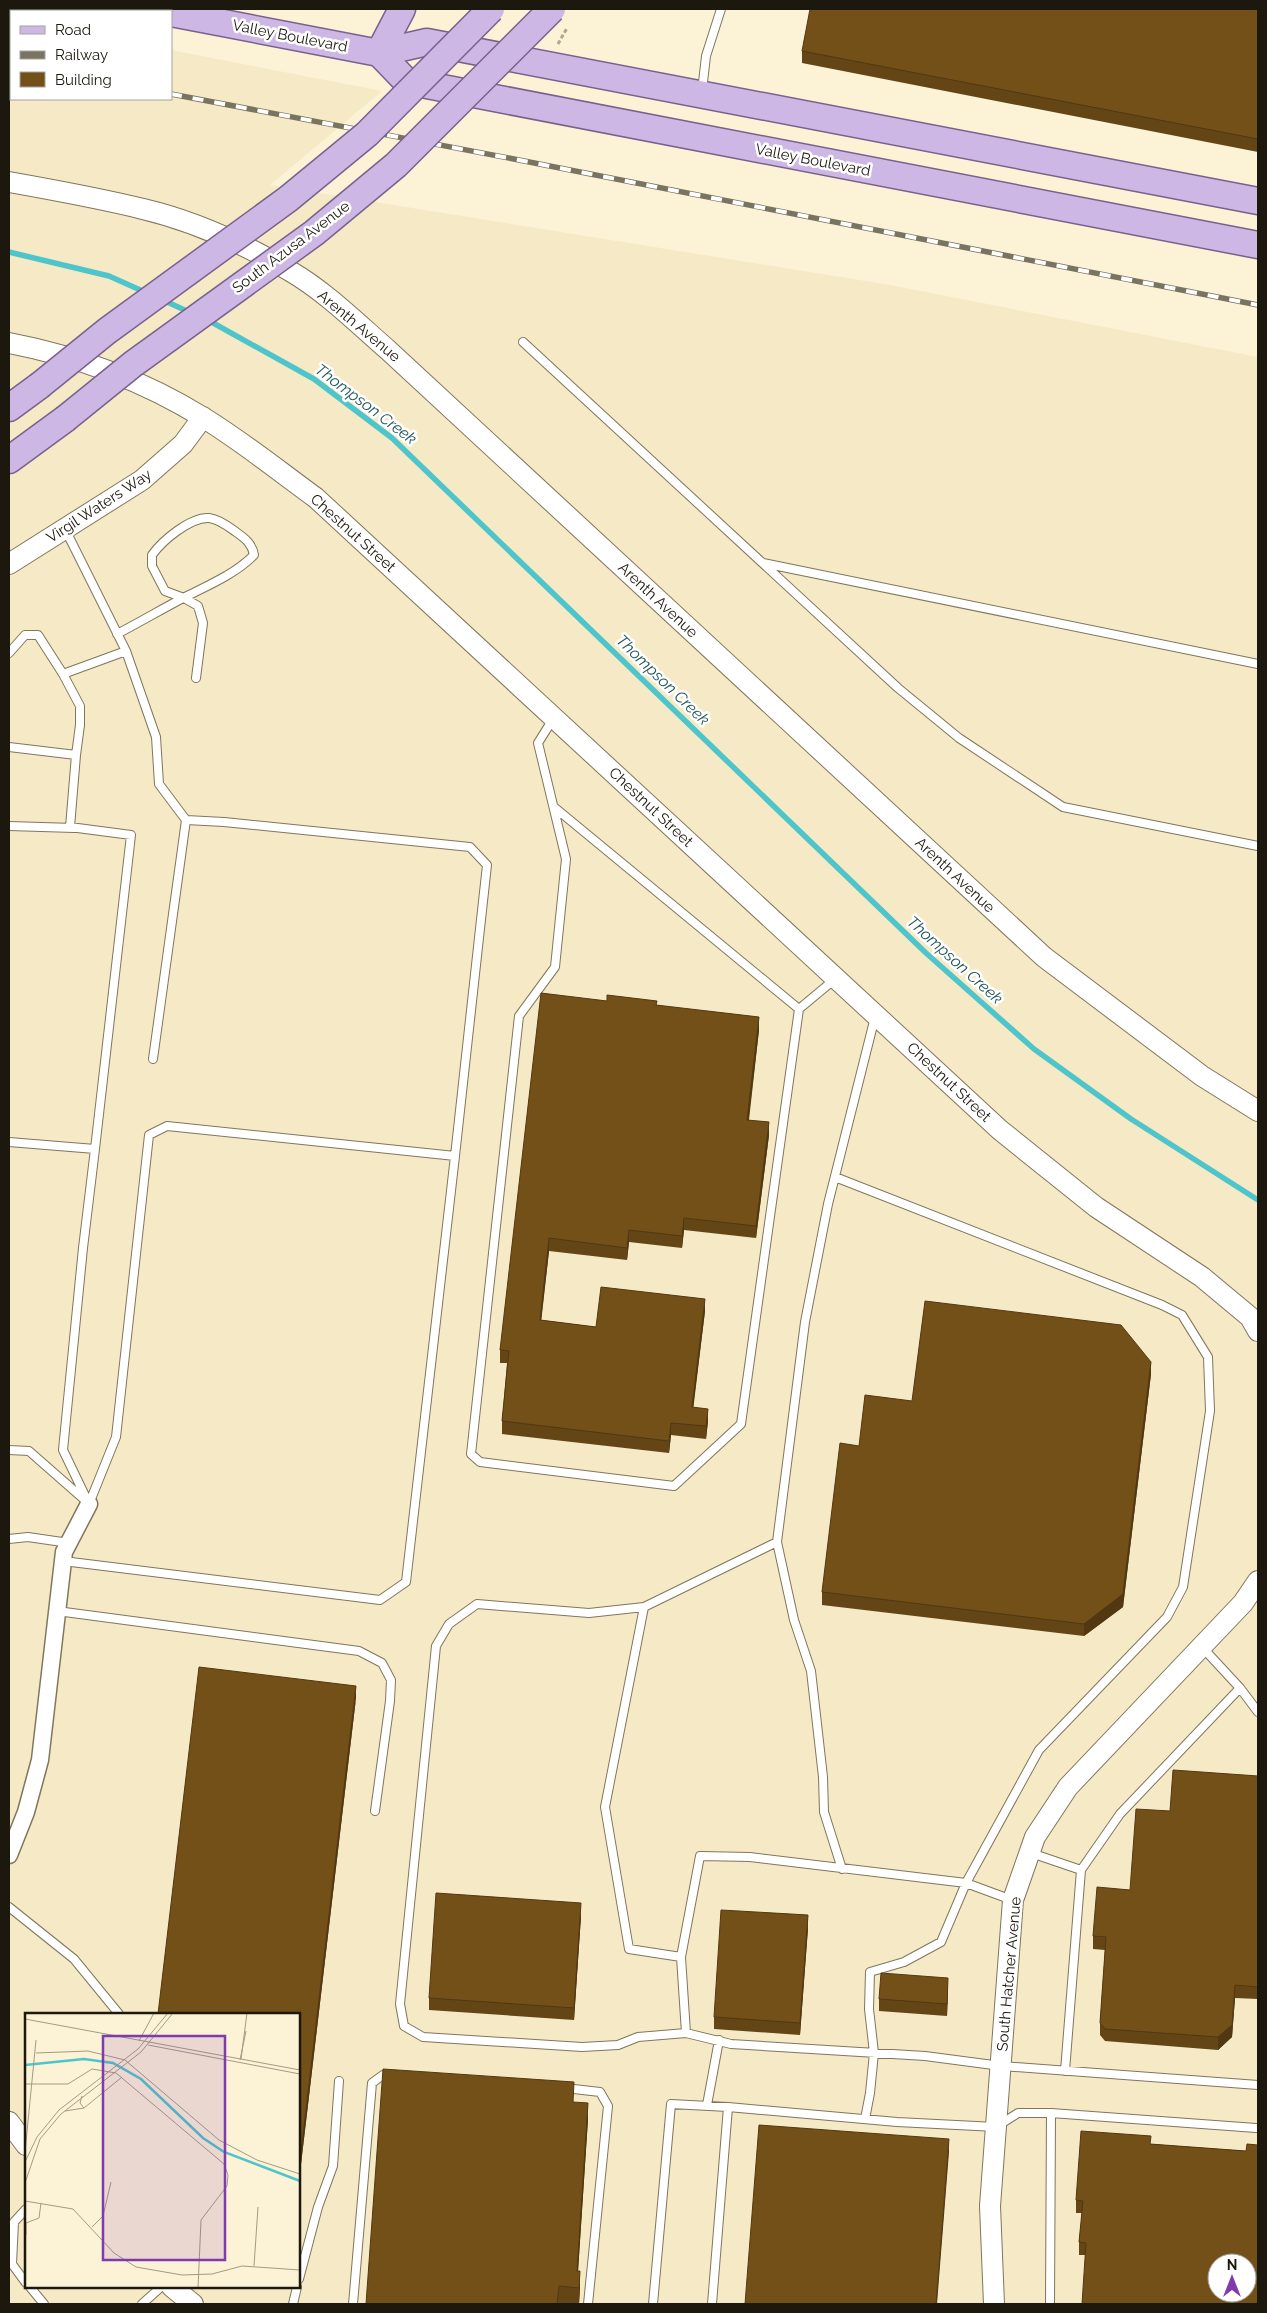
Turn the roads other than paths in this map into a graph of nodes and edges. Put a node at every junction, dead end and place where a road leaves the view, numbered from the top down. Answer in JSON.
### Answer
{"nodes":[{"id":1,"x":402,"y":9,"type":"edge"},
{"id":2,"x":491,"y":9,"type":"edge"},
{"id":3,"x":552,"y":9,"type":"edge"},
{"id":4,"x":721,"y":9,"type":"edge"},
{"id":5,"x":172,"y":13,"type":"edge"},
{"id":6,"x":378,"y":53,"type":"junction"},
{"id":7,"x":702,"y":95,"type":"junction"},
{"id":8,"x":693,"y":137,"type":"junction"},
{"id":9,"x":9,"y":182,"type":"edge"},
{"id":10,"x":1258,"y":202,"type":"edge"},
{"id":11,"x":1258,"y":245,"type":"edge"},
{"id":12,"x":523,"y":342,"type":"dead end"},
{"id":13,"x":9,"y":343,"type":"edge"},
{"id":14,"x":9,"y":408,"type":"edge"},
{"id":15,"x":203,"y":418,"type":"junction"},
{"id":16,"x":9,"y":460,"type":"edge"},
{"id":17,"x":64,"y":529,"type":"junction"},
{"id":18,"x":761,"y":562,"type":"junction"},
{"id":19,"x":9,"y":564,"type":"edge"},
{"id":20,"x":184,"y":598,"type":"junction"},
{"id":21,"x":117,"y":634,"type":"junction"},
{"id":22,"x":126,"y":651,"type":"junction"},
{"id":23,"x":9,"y":652,"type":"edge"},
{"id":24,"x":1258,"y":664,"type":"edge"},
{"id":25,"x":64,"y":674,"type":"junction"},
{"id":26,"x":196,"y":678,"type":"dead end"},
{"id":27,"x":554,"y":717,"type":"junction"},
{"id":28,"x":9,"y":747,"type":"edge"},
{"id":29,"x":76,"y":755,"type":"junction"},
{"id":30,"x":554,"y":807,"type":"junction"},
{"id":31,"x":186,"y":820,"type":"junction"},
{"id":32,"x":9,"y":826,"type":"edge"},
{"id":33,"x":77,"y":828,"type":"junction"},
{"id":34,"x":1258,"y":846,"type":"edge"},
{"id":35,"x":836,"y":978,"type":"junction"},
{"id":36,"x":799,"y":1009,"type":"junction"},
{"id":37,"x":876,"y":1015,"type":"junction"},
{"id":38,"x":154,"y":1060,"type":"dead end"},
{"id":39,"x":1258,"y":1111,"type":"edge"},
{"id":40,"x":9,"y":1142,"type":"edge"},
{"id":41,"x":95,"y":1149,"type":"junction"},
{"id":42,"x":455,"y":1156,"type":"junction"},
{"id":43,"x":835,"y":1177,"type":"junction"},
{"id":44,"x":1258,"y":1331,"type":"edge"},
{"id":45,"x":9,"y":1450,"type":"edge"},
{"id":46,"x":90,"y":1504,"type":"junction"},
{"id":47,"x":9,"y":1539,"type":"edge"},
{"id":48,"x":777,"y":1542,"type":"junction"},
{"id":49,"x":69,"y":1543,"type":"junction"},
{"id":50,"x":63,"y":1561,"type":"junction"},
{"id":51,"x":1258,"y":1581,"type":"edge"},
{"id":52,"x":644,"y":1607,"type":"junction"},
{"id":53,"x":58,"y":1611,"type":"junction"},
{"id":54,"x":1202,"y":1647,"type":"junction"},
{"id":55,"x":1240,"y":1688,"type":"junction"},
{"id":56,"x":1258,"y":1712,"type":"edge"},
{"id":57,"x":375,"y":1811,"type":"dead end"},
{"id":58,"x":1030,"y":1852,"type":"junction"},
{"id":59,"x":9,"y":1855,"type":"edge"},
{"id":60,"x":842,"y":1869,"type":"junction"},
{"id":61,"x":1081,"y":1870,"type":"junction"},
{"id":62,"x":966,"y":1883,"type":"junction"},
{"id":63,"x":1013,"y":1900,"type":"junction"},
{"id":64,"x":9,"y":1907,"type":"edge"},
{"id":65,"x":681,"y":1957,"type":"junction"},
{"id":66,"x":118,"y":2013,"type":"edge"},
{"id":67,"x":686,"y":2033,"type":"junction"},
{"id":68,"x":719,"y":2040,"type":"junction"},
{"id":69,"x":874,"y":2053,"type":"junction"},
{"id":70,"x":1001,"y":2066,"type":"junction"},
{"id":71,"x":1065,"y":2071,"type":"junction"},
{"id":72,"x":403,"y":2076,"type":"edge"},
{"id":73,"x":339,"y":2081,"type":"dead end"},
{"id":74,"x":1258,"y":2085,"type":"edge"},
{"id":75,"x":561,"y":2087,"type":"edge"},
{"id":76,"x":707,"y":2105,"type":"junction"},
{"id":77,"x":728,"y":2107,"type":"junction"},
{"id":78,"x":1051,"y":2113,"type":"junction"},
{"id":79,"x":865,"y":2119,"type":"junction"},
{"id":80,"x":9,"y":2122,"type":"edge"},
{"id":81,"x":996,"y":2127,"type":"junction"},
{"id":82,"x":1256,"y":2128,"type":"dead end"},
{"id":83,"x":25,"y":2144,"type":"edge"},
{"id":84,"x":25,"y":2210,"type":"edge"},
{"id":85,"x":300,"y":2276,"type":"edge"},
{"id":86,"x":25,"y":2282,"type":"edge"},
{"id":87,"x":31,"y":2288,"type":"edge"},
{"id":88,"x":161,"y":2288,"type":"edge"},
{"id":89,"x":173,"y":2288,"type":"edge"},
{"id":90,"x":297,"y":2288,"type":"edge"},
{"id":91,"x":44,"y":2304,"type":"edge"},
{"id":92,"x":142,"y":2304,"type":"edge"},
{"id":93,"x":192,"y":2304,"type":"edge"},
{"id":94,"x":293,"y":2304,"type":"edge"},
{"id":95,"x":353,"y":2304,"type":"edge"},
{"id":96,"x":588,"y":2304,"type":"edge"},
{"id":97,"x":653,"y":2304,"type":"edge"},
{"id":98,"x":712,"y":2304,"type":"edge"},
{"id":99,"x":994,"y":2304,"type":"edge"},
{"id":100,"x":1050,"y":2304,"type":"edge"}],
"edges":[{"from":1,"to":6,"type":"main road"},
{"from":2,"to":14,"type":"main road","bridge":true},
{"from":3,"to":16,"type":"main road","name":"South Azusa Avenue","bridge":true},
{"from":4,"to":7,"type":"lane"},
{"from":5,"to":6,"type":"main road","name":"Valley Boulevard"},
{"from":6,"to":7,"type":"main road","name":"Valley Boulevard"},
{"from":6,"to":8,"type":"main road","name":"Valley Boulevard"},
{"from":7,"to":8,"type":"main road"},
{"from":7,"to":10,"type":"main road","name":"Valley Boulevard"},
{"from":8,"to":11,"type":"main road","name":"Valley Boulevard"},
{"from":9,"to":39,"type":"street","name":"Arenth Avenue"},
{"from":12,"to":18,"type":"lane"},
{"from":13,"to":15,"type":"street","name":"Chestnut Street"},
{"from":15,"to":17,"type":"street","name":"Virgil Waters Way"},
{"from":15,"to":27,"type":"street","name":"Chestnut Street"},
{"from":17,"to":19,"type":"street","name":"Virgil Waters Way"},
{"from":17,"to":21,"type":"lane"},
{"from":18,"to":24,"type":"lane"},
{"from":18,"to":34,"type":"lane"},
{"from":20,"to":20,"type":"lane"},
{"from":20,"to":21,"type":"lane"},
{"from":20,"to":26,"type":"lane"},
{"from":21,"to":22,"type":"lane"},
{"from":22,"to":25,"type":"lane"},
{"from":22,"to":31,"type":"lane"},
{"from":23,"to":25,"type":"lane"},
{"from":25,"to":29,"type":"lane"},
{"from":27,"to":30,"type":"lane"},
{"from":27,"to":35,"type":"street","name":"Chestnut Street"},
{"from":28,"to":29,"type":"lane"},
{"from":29,"to":33,"type":"lane"},
{"from":30,"to":36,"type":"lane"},
{"from":30,"to":36,"type":"lane"},
{"from":31,"to":38,"type":"lane"},
{"from":31,"to":42,"type":"lane"},
{"from":32,"to":33,"type":"lane"},
{"from":33,"to":41,"type":"lane"},
{"from":35,"to":36,"type":"lane"},
{"from":35,"to":37,"type":"street","name":"Chestnut Street"},
{"from":37,"to":43,"type":"lane"},
{"from":37,"to":44,"type":"street","name":"Chestnut Street"},
{"from":40,"to":41,"type":"lane"},
{"from":41,"to":46,"type":"lane"},
{"from":42,"to":46,"type":"lane"},
{"from":42,"to":50,"type":"lane"},
{"from":43,"to":48,"type":"lane"},
{"from":43,"to":62,"type":"lane"},
{"from":45,"to":46,"type":"lane"},
{"from":46,"to":49,"type":"street"},
{"from":47,"to":49,"type":"lane"},
{"from":48,"to":52,"type":"lane"},
{"from":48,"to":60,"type":"lane"},
{"from":49,"to":50,"type":"street"},
{"from":50,"to":53,"type":"street"},
{"from":51,"to":54,"type":"street","name":"South Hatcher Avenue"},
{"from":52,"to":65,"type":"lane"},
{"from":52,"to":67,"type":"lane"},
{"from":53,"to":57,"type":"lane"},
{"from":53,"to":59,"type":"street"},
{"from":54,"to":55,"type":"lane"},
{"from":54,"to":58,"type":"street","name":"South Hatcher Avenue"},
{"from":55,"to":56,"type":"lane"},
{"from":55,"to":61,"type":"lane"},
{"from":58,"to":61,"type":"lane"},
{"from":58,"to":63,"type":"street","name":"South Hatcher Avenue"},
{"from":60,"to":62,"type":"lane"},
{"from":60,"to":65,"type":"lane"},
{"from":61,"to":71,"type":"lane"},
{"from":62,"to":63,"type":"lane"},
{"from":62,"to":69,"type":"lane"},
{"from":63,"to":70,"type":"street","name":"South Hatcher Avenue"},
{"from":64,"to":66,"type":"lane"},
{"from":65,"to":67,"type":"lane"},
{"from":67,"to":68,"type":"lane"},
{"from":68,"to":69,"type":"lane"},
{"from":68,"to":76,"type":"lane"},
{"from":69,"to":70,"type":"lane"},
{"from":69,"to":79,"type":"lane"},
{"from":70,"to":71,"type":"lane"},
{"from":70,"to":81,"type":"street","name":"South Hatcher Avenue"},
{"from":71,"to":74,"type":"lane"},
{"from":72,"to":95,"type":"lane"},
{"from":73,"to":85,"type":"lane"},
{"from":75,"to":96,"type":"lane"},
{"from":76,"to":77,"type":"lane"},
{"from":76,"to":97,"type":"lane"},
{"from":77,"to":79,"type":"lane"},
{"from":77,"to":98,"type":"lane"},
{"from":78,"to":81,"type":"lane"},
{"from":78,"to":82,"type":"lane"},
{"from":78,"to":100,"type":"lane"},
{"from":79,"to":81,"type":"lane"},
{"from":80,"to":83,"type":"street"},
{"from":81,"to":99,"type":"street","name":"South Hatcher Avenue"},
{"from":84,"to":86,"type":"lane"},
{"from":87,"to":91,"type":"lane"},
{"from":88,"to":92,"type":"lane"},
{"from":89,"to":93,"type":"street"},
{"from":90,"to":94,"type":"lane"}]}
